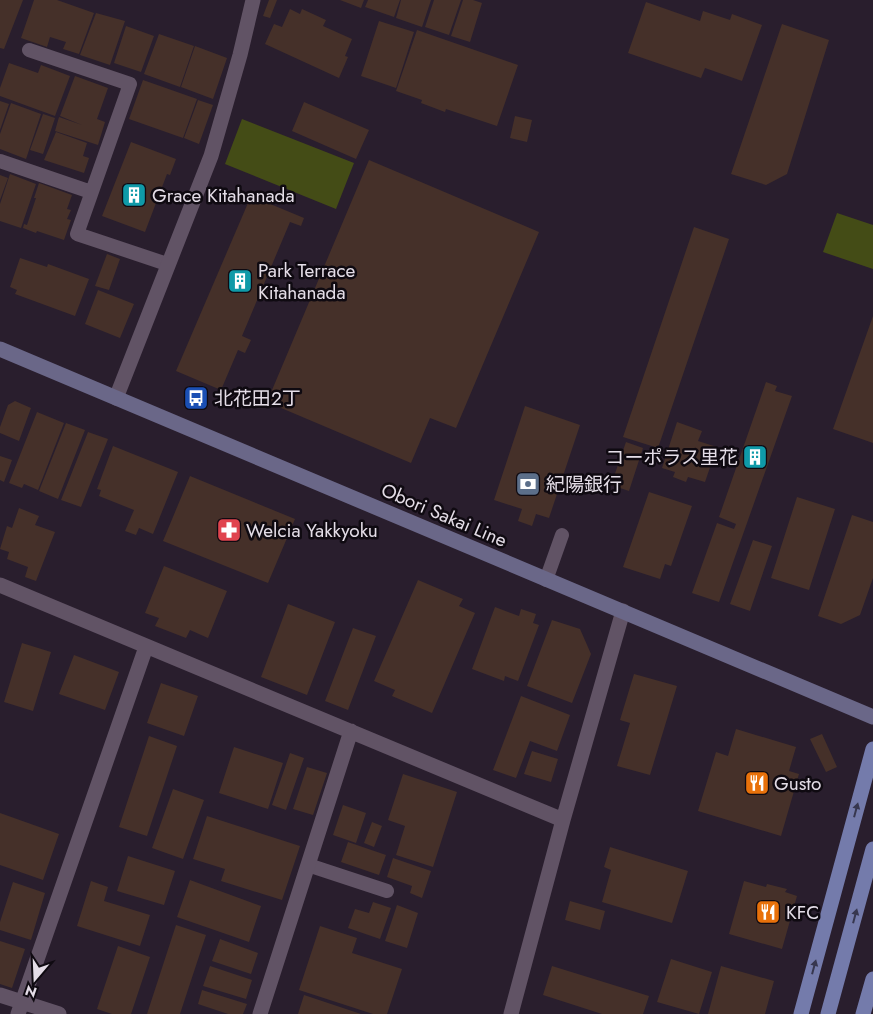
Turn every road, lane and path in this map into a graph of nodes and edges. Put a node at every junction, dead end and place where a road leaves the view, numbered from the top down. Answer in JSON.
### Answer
{"nodes":[{"id":1,"x":253,"y":0,"type":"edge"},
{"id":2,"x":29,"y":50,"type":"dead end"},
{"id":3,"x":0,"y":161,"type":"edge"},
{"id":4,"x":92,"y":192,"type":"junction"},
{"id":5,"x":167,"y":264,"type":"junction"},
{"id":6,"x":0,"y":349,"type":"edge"},
{"id":7,"x":116,"y":398,"type":"junction"},
{"id":8,"x":562,"y":535,"type":"dead end"},
{"id":9,"x":546,"y":580,"type":"junction"},
{"id":10,"x":0,"y":585,"type":"edge"},
{"id":11,"x":623,"y":611,"type":"junction"},
{"id":12,"x":146,"y":647,"type":"junction"},
{"id":13,"x":873,"y":717,"type":"edge"},
{"id":14,"x":350,"y":731,"type":"junction"},
{"id":15,"x":873,"y":749,"type":"edge"},
{"id":16,"x":563,"y":820,"type":"junction"},
{"id":17,"x":873,"y":850,"type":"edge"},
{"id":18,"x":308,"y":865,"type":"junction"},
{"id":19,"x":387,"y":891,"type":"dead end"},
{"id":20,"x":873,"y":979,"type":"edge"},
{"id":21,"x":0,"y":994,"type":"edge"},
{"id":22,"x":20,"y":1008,"type":"edge"},
{"id":23,"x":59,"y":1014,"type":"edge"},
{"id":24,"x":260,"y":1014,"type":"edge"},
{"id":25,"x":511,"y":1014,"type":"edge"},
{"id":26,"x":801,"y":1014,"type":"edge"},
{"id":27,"x":828,"y":1014,"type":"edge"},
{"id":28,"x":863,"y":1014,"type":"edge"}],
"edges":[{"from":1,"to":5,"type":"street"},
{"from":2,"to":4,"type":"lane"},
{"from":3,"to":4,"type":"lane"},
{"from":4,"to":5,"type":"lane"},
{"from":5,"to":7,"type":"street"},
{"from":6,"to":7,"type":"main road","name":"Obori Sakai Line"},
{"from":7,"to":9,"type":"main road","name":"Obori Sakai Line"},
{"from":8,"to":9,"type":"lane"},
{"from":9,"to":11,"type":"main road","name":"Obori Sakai Line"},
{"from":10,"to":12,"type":"street"},
{"from":11,"to":13,"type":"main road","name":"Obori Sakai Line"},
{"from":11,"to":16,"type":"street"},
{"from":12,"to":14,"type":"street"},
{"from":12,"to":22,"type":"street"},
{"from":14,"to":16,"type":"street"},
{"from":14,"to":18,"type":"street"},
{"from":26,"to":15,"type":"main road","one_way":true},
{"from":16,"to":25,"type":"street"},
{"from":27,"to":17,"type":"main road","one_way":true},
{"from":18,"to":19,"type":"lane"},
{"from":18,"to":24,"type":"street"},
{"from":20,"to":28,"type":"main road"},
{"from":21,"to":22,"type":"street"},
{"from":22,"to":23,"type":"street"}]}
